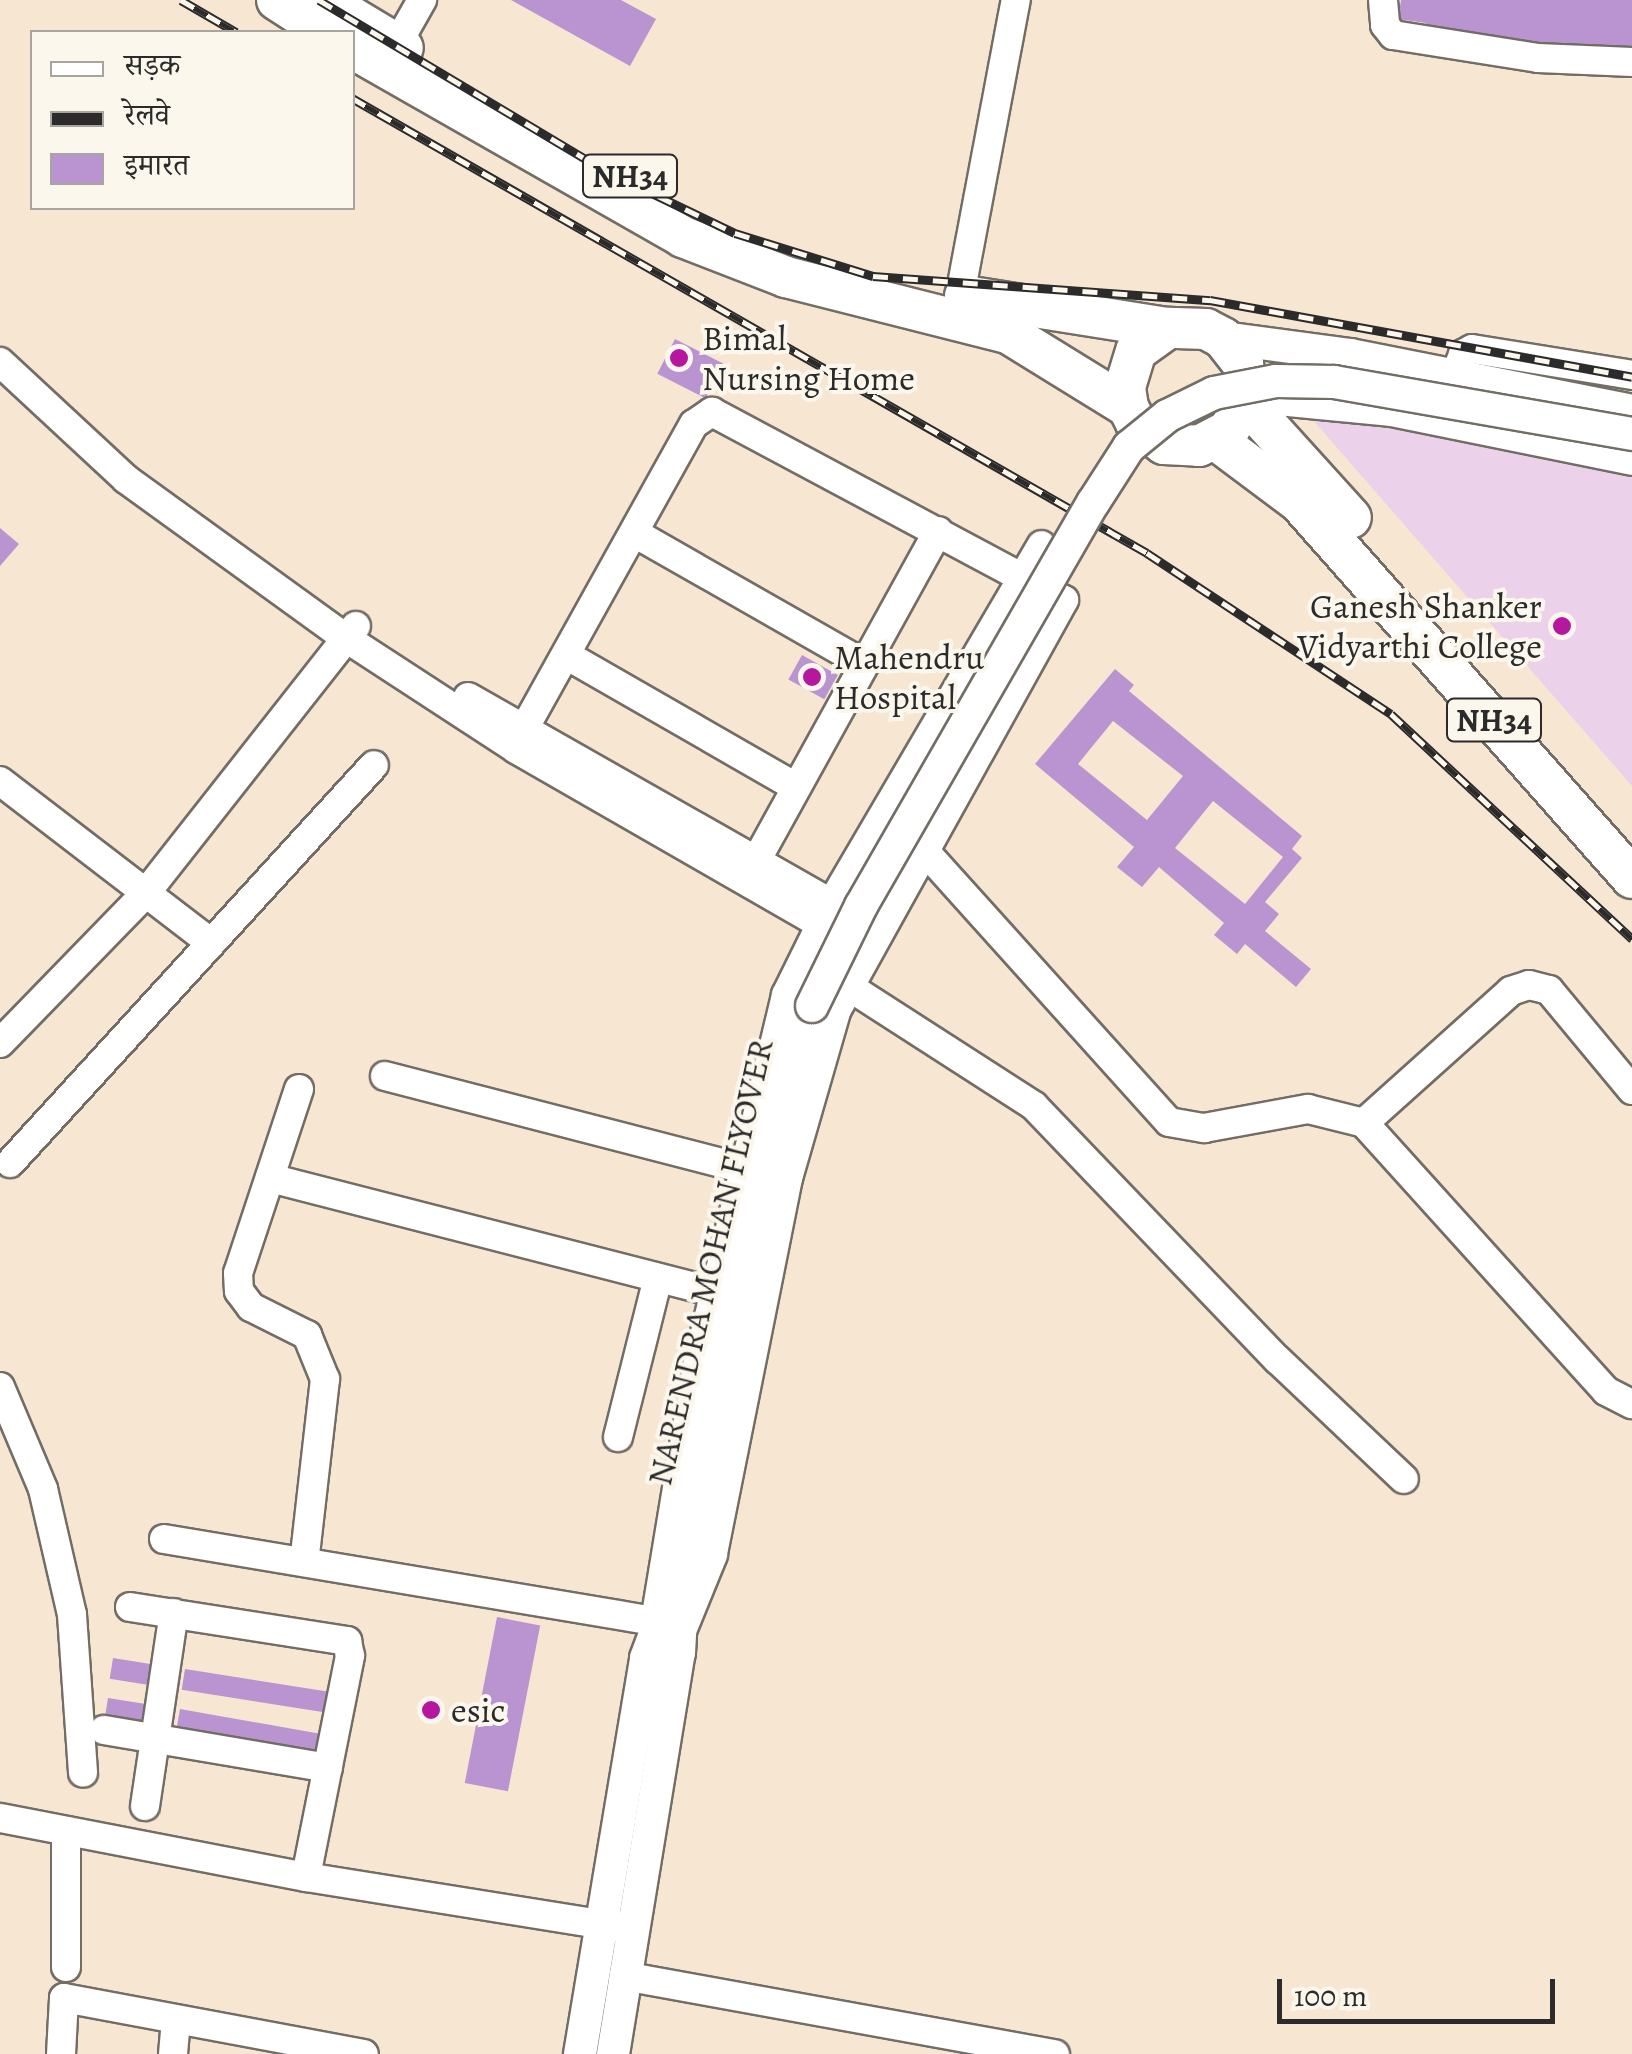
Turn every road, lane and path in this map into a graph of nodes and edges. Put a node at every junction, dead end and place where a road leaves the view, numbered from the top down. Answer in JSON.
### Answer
{"nodes":[{"id":1,"x":277,"y":0,"type":"edge"},
{"id":2,"x":323,"y":0,"type":"edge"},
{"id":3,"x":422,"y":0,"type":"edge"},
{"id":4,"x":1016,"y":0,"type":"edge"},
{"id":5,"x":1383,"y":0,"type":"edge"},
{"id":6,"x":324,"y":30,"type":"edge"},
{"id":7,"x":397,"y":44,"type":"junction"},
{"id":8,"x":355,"y":50,"type":"edge"},
{"id":9,"x":1632,"y":62,"type":"edge"},
{"id":10,"x":960,"y":295,"type":"junction"},
{"id":11,"x":1168,"y":328,"type":"junction"},
{"id":12,"x":1223,"y":338,"type":"junction"},
{"id":13,"x":0,"y":362,"type":"edge"},
{"id":14,"x":1632,"y":375,"type":"edge"},
{"id":15,"x":1454,"y":378,"type":"junction"},
{"id":16,"x":1246,"y":399,"type":"junction"},
{"id":17,"x":1128,"y":407,"type":"junction"},
{"id":18,"x":1632,"y":411,"type":"edge"},
{"id":19,"x":1632,"y":434,"type":"edge"},
{"id":20,"x":1216,"y":440,"type":"junction"},
{"id":21,"x":1632,"y":459,"type":"edge"},
{"id":22,"x":938,"y":532,"type":"junction"},
{"id":23,"x":638,"y":535,"type":"junction"},
{"id":24,"x":1042,"y":545,"type":"dead end"},
{"id":25,"x":1024,"y":578,"type":"junction"},
{"id":26,"x":352,"y":631,"type":"junction"},
{"id":27,"x":568,"y":656,"type":"junction"},
{"id":28,"x":864,"y":664,"type":"junction"},
{"id":29,"x":524,"y":729,"type":"junction"},
{"id":30,"x":374,"y":765,"type":"dead end"},
{"id":31,"x":0,"y":781,"type":"edge"},
{"id":32,"x":796,"y":787,"type":"junction"},
{"id":33,"x":1632,"y":844,"type":"edge"},
{"id":34,"x":922,"y":849,"type":"junction"},
{"id":35,"x":756,"y":861,"type":"junction"},
{"id":36,"x":1632,"y":878,"type":"edge"},
{"id":37,"x":145,"y":894,"type":"junction"},
{"id":38,"x":826,"y":914,"type":"junction"},
{"id":39,"x":872,"y":940,"type":"junction"},
{"id":40,"x":211,"y":943,"type":"junction"},
{"id":41,"x":848,"y":986,"type":"junction"},
{"id":42,"x":0,"y":1043,"type":"edge"},
{"id":43,"x":386,"y":1076,"type":"dead end"},
{"id":44,"x":300,"y":1089,"type":"dead end"},
{"id":45,"x":1632,"y":1090,"type":"edge"},
{"id":46,"x":1364,"y":1122,"type":"junction"},
{"id":47,"x":10,"y":1163,"type":"dead end"},
{"id":48,"x":742,"y":1168,"type":"junction"},
{"id":49,"x":270,"y":1178,"type":"junction"},
{"id":50,"x":658,"y":1278,"type":"junction"},
{"id":51,"x":714,"y":1292,"type":"junction"},
{"id":52,"x":0,"y":1387,"type":"edge"},
{"id":53,"x":1632,"y":1404,"type":"edge"},
{"id":54,"x":618,"y":1437,"type":"dead end"},
{"id":55,"x":1404,"y":1479,"type":"dead end"},
{"id":56,"x":164,"y":1539,"type":"dead end"},
{"id":57,"x":304,"y":1562,"type":"junction"},
{"id":58,"x":130,"y":1607,"type":"dead end"},
{"id":59,"x":174,"y":1612,"type":"junction"},
{"id":60,"x":667,"y":1629,"type":"junction"},
{"id":61,"x":104,"y":1730,"type":"dead end"},
{"id":62,"x":157,"y":1739,"type":"junction"},
{"id":63,"x":328,"y":1768,"type":"junction"},
{"id":64,"x":83,"y":1773,"type":"dead end"},
{"id":65,"x":145,"y":1806,"type":"dead end"},
{"id":66,"x":0,"y":1818,"type":"edge"},
{"id":67,"x":66,"y":1831,"type":"junction"},
{"id":68,"x":306,"y":1878,"type":"junction"},
{"id":69,"x":618,"y":1927,"type":"junction"},
{"id":70,"x":66,"y":1967,"type":"dead end"},
{"id":71,"x":624,"y":1976,"type":"junction"},
{"id":72,"x":176,"y":2022,"type":"junction"},
{"id":73,"x":61,"y":2054,"type":"edge"},
{"id":74,"x":173,"y":2054,"type":"edge"},
{"id":75,"x":364,"y":2054,"type":"edge"},
{"id":76,"x":580,"y":2054,"type":"edge"},
{"id":77,"x":613,"y":2054,"type":"edge"},
{"id":78,"x":1054,"y":2054,"type":"edge"}],
"edges":[{"from":1,"to":6,"type":"highway"},
{"from":2,"to":7,"type":"highway","number":"NH34"},
{"from":3,"to":7,"type":"street"},
{"from":4,"to":10,"type":"street"},
{"from":5,"to":9,"type":"street"},
{"from":7,"to":10,"type":"highway","number":"NH34"},
{"from":8,"to":17,"type":"highway","number":"NH34"},
{"from":10,"to":11,"type":"highway","number":"NH34"},
{"from":11,"to":12,"type":"highway","number":"NH34"},
{"from":11,"to":17,"type":"highway"},
{"from":12,"to":15,"type":"main road"},
{"from":12,"to":16,"type":"highway","number":"NH34"},
{"from":13,"to":26,"type":"street"},
{"from":14,"to":15,"type":"street"},
{"from":15,"to":18,"type":"main road"},
{"from":16,"to":20,"type":"highway"},
{"from":16,"to":21,"type":"main road"},
{"from":16,"to":33,"type":"highway","number":"NH34"},
{"from":17,"to":20,"type":"highway","number":"NH34"},
{"from":19,"to":60,"type":"main road","name":"NARENDRA MOHAN FLYOVER","bridge":true},
{"from":20,"to":36,"type":"highway","number":"NH34"},
{"from":22,"to":23,"type":"street"},
{"from":22,"to":25,"type":"street"},
{"from":22,"to":28,"type":"street"},
{"from":23,"to":27,"type":"street"},
{"from":23,"to":28,"type":"street"},
{"from":24,"to":25,"type":"street"},
{"from":25,"to":34,"type":"street"},
{"from":25,"to":38,"type":"street"},
{"from":26,"to":29,"type":"street"},
{"from":26,"to":37,"type":"street"},
{"from":26,"to":38,"type":"street"},
{"from":27,"to":29,"type":"street"},
{"from":27,"to":32,"type":"street"},
{"from":28,"to":32,"type":"street"},
{"from":29,"to":35,"type":"street"},
{"from":30,"to":40,"type":"street"},
{"from":31,"to":37,"type":"street"},
{"from":32,"to":35,"type":"street"},
{"from":34,"to":39,"type":"street"},
{"from":34,"to":46,"type":"street"},
{"from":35,"to":38,"type":"street"},
{"from":37,"to":40,"type":"street"},
{"from":37,"to":42,"type":"street"},
{"from":38,"to":39,"type":"street"},
{"from":38,"to":48,"type":"street"},
{"from":39,"to":41,"type":"street"},
{"from":40,"to":47,"type":"street"},
{"from":41,"to":55,"type":"street"},
{"from":41,"to":60,"type":"street"},
{"from":43,"to":48,"type":"street"},
{"from":44,"to":49,"type":"street"},
{"from":45,"to":46,"type":"street"},
{"from":46,"to":53,"type":"street"},
{"from":48,"to":51,"type":"street"},
{"from":49,"to":50,"type":"street"},
{"from":49,"to":57,"type":"street"},
{"from":50,"to":51,"type":"street"},
{"from":50,"to":54,"type":"street"},
{"from":51,"to":60,"type":"street"},
{"from":52,"to":64,"type":"street"},
{"from":56,"to":57,"type":"street"},
{"from":57,"to":60,"type":"street"},
{"from":58,"to":59,"type":"street"},
{"from":59,"to":62,"type":"street"},
{"from":59,"to":63,"type":"street"},
{"from":60,"to":69,"type":"main road","name":"NARENDRA MOHAN FLYOVER"},
{"from":61,"to":62,"type":"street"},
{"from":62,"to":63,"type":"street"},
{"from":62,"to":65,"type":"street"},
{"from":63,"to":68,"type":"street"},
{"from":66,"to":67,"type":"street"},
{"from":67,"to":68,"type":"street"},
{"from":67,"to":70,"type":"street"},
{"from":68,"to":69,"type":"street"},
{"from":69,"to":71,"type":"main road"},
{"from":69,"to":76,"type":"main road"},
{"from":71,"to":77,"type":"main road"},
{"from":71,"to":78,"type":"street"},
{"from":72,"to":73,"type":"street"},
{"from":72,"to":74,"type":"street"},
{"from":72,"to":75,"type":"street"}]}
